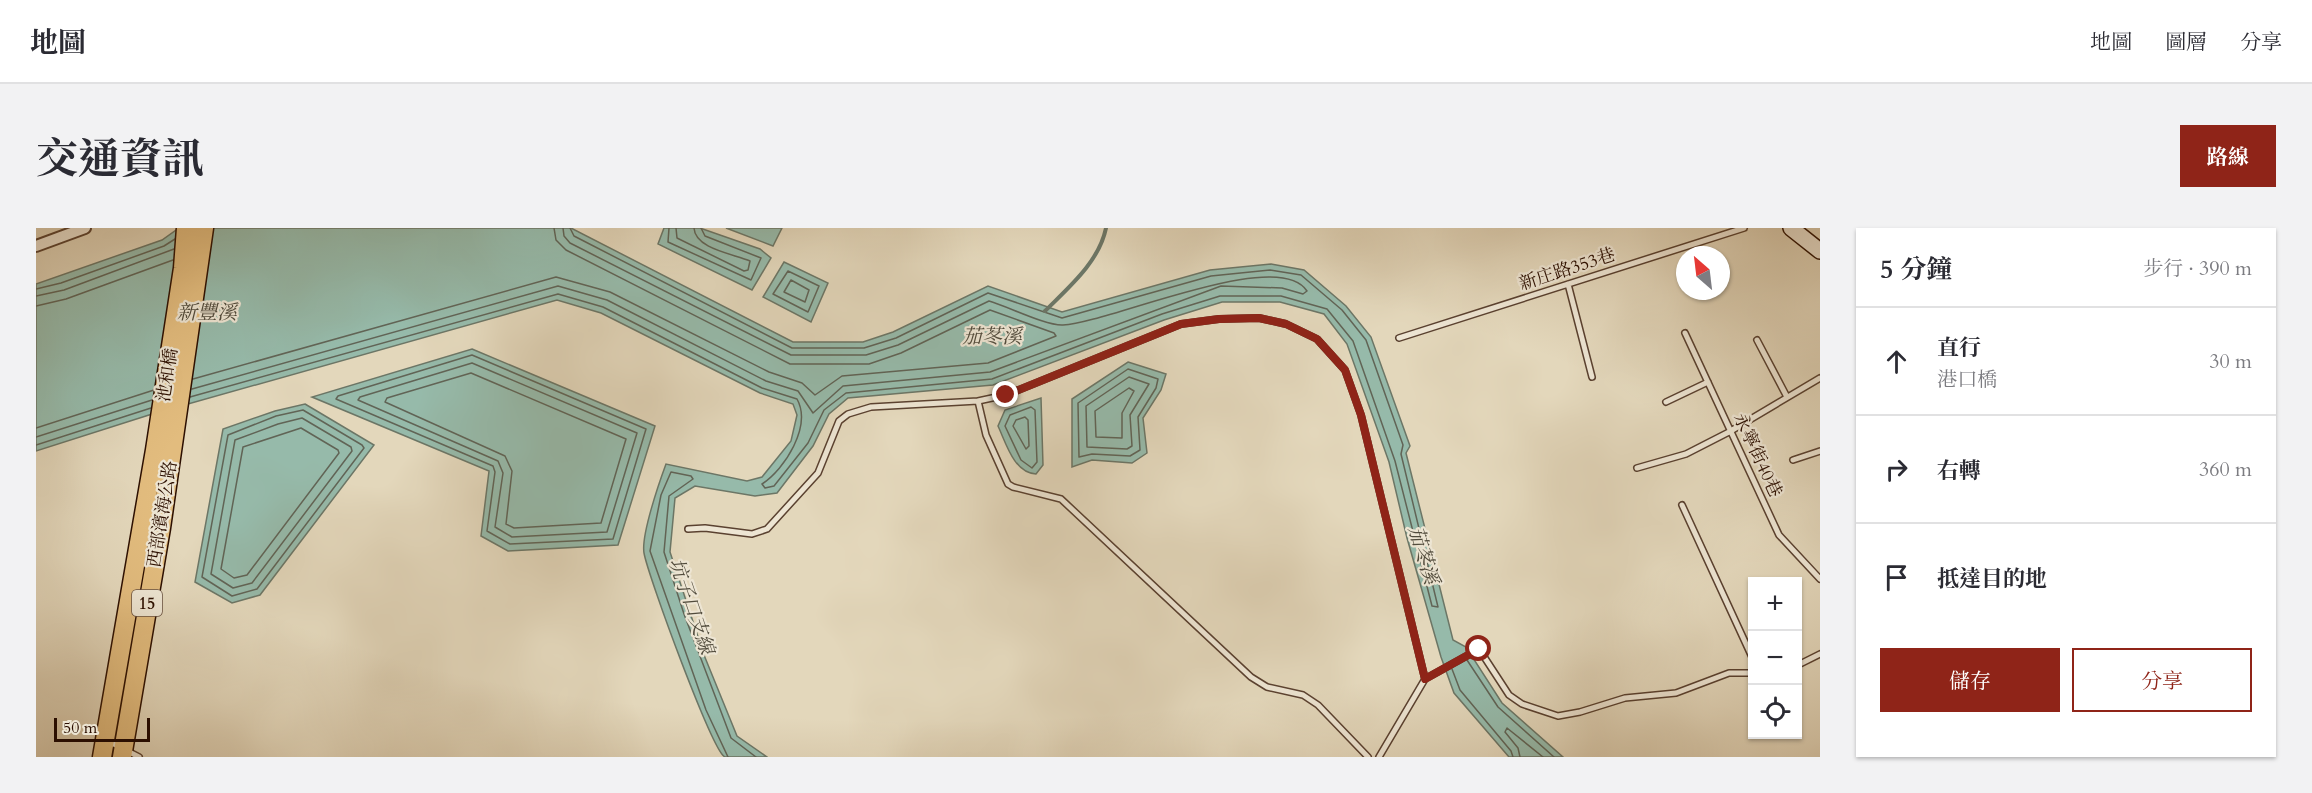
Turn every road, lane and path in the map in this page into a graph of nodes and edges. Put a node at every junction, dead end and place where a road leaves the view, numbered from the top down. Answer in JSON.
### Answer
{"nodes":[{"id":1,"x":85,"y":228,"type":"edge"},
{"id":2,"x":186,"y":228,"type":"edge"},
{"id":3,"x":204,"y":228,"type":"edge"},
{"id":4,"x":1744,"y":228,"type":"edge"},
{"id":5,"x":1791,"y":228,"type":"edge"},
{"id":6,"x":36,"y":246,"type":"edge"},
{"id":7,"x":1820,"y":251,"type":"edge"},
{"id":8,"x":1568,"y":284,"type":"junction"},
{"id":9,"x":1685,"y":333,"type":"dead end"},
{"id":10,"x":1399,"y":338,"type":"dead end"},
{"id":11,"x":1757,"y":340,"type":"dead end"},
{"id":12,"x":1592,"y":377,"type":"dead end"},
{"id":13,"x":1820,"y":378,"type":"edge"},
{"id":14,"x":1708,"y":382,"type":"junction"},
{"id":15,"x":1787,"y":397,"type":"junction"},
{"id":16,"x":978,"y":401,"type":"junction"},
{"id":17,"x":1666,"y":402,"type":"dead end"},
{"id":18,"x":1730,"y":432,"type":"junction"},
{"id":19,"x":164,"y":449,"type":"junction"},
{"id":20,"x":1820,"y":450,"type":"edge"},
{"id":21,"x":1793,"y":460,"type":"dead end"},
{"id":22,"x":1637,"y":468,"type":"dead end"},
{"id":23,"x":1682,"y":505,"type":"dead end"},
{"id":24,"x":688,"y":529,"type":"dead end"},
{"id":25,"x":1820,"y":579,"type":"edge"},
{"id":26,"x":1748,"y":648,"type":"edge"},
{"id":27,"x":1820,"y":654,"type":"edge"},
{"id":28,"x":1802,"y":663,"type":"edge"},
{"id":29,"x":1748,"y":673,"type":"edge"},
{"id":30,"x":1425,"y":679,"type":"junction"},
{"id":31,"x":104,"y":748,"type":"edge"},
{"id":32,"x":128,"y":754,"type":"edge"},
{"id":33,"x":1368,"y":757,"type":"edge"},
{"id":34,"x":1379,"y":757,"type":"edge"}],
"edges":[{"from":1,"to":6,"type":"street"},
{"from":2,"to":19,"type":"main road","name":"池和橋","number":"15"},
{"from":3,"to":19,"type":"main road","name":"池和橋","number":"15"},
{"from":4,"to":8,"type":"lane","name":"新庄路353巷"},
{"from":5,"to":7,"type":"street"},
{"from":8,"to":10,"type":"lane","name":"新庄路353巷"},
{"from":8,"to":12,"type":"lane"},
{"from":9,"to":14,"type":"lane","name":"永寧街40巷"},
{"from":11,"to":15,"type":"lane"},
{"from":13,"to":15,"type":"lane"},
{"from":14,"to":17,"type":"lane"},
{"from":14,"to":18,"type":"lane","name":"永寧街40巷"},
{"from":15,"to":18,"type":"lane"},
{"from":16,"to":24,"type":"lane"},
{"from":16,"to":30,"type":"lane"},
{"from":16,"to":33,"type":"lane"},
{"from":18,"to":22,"type":"lane"},
{"from":18,"to":25,"type":"lane","name":"永寧街40巷"},
{"from":19,"to":31,"type":"main road","name":"西部濱海公路","number":"15"},
{"from":19,"to":32,"type":"main road","name":"西部濱海公路","number":"15"},
{"from":20,"to":21,"type":"lane"},
{"from":23,"to":26,"type":"lane"},
{"from":27,"to":28,"type":"lane"},
{"from":29,"to":30,"type":"lane"},
{"from":30,"to":34,"type":"lane"},
{"from":31,"to":32,"type":"lane"}]}
